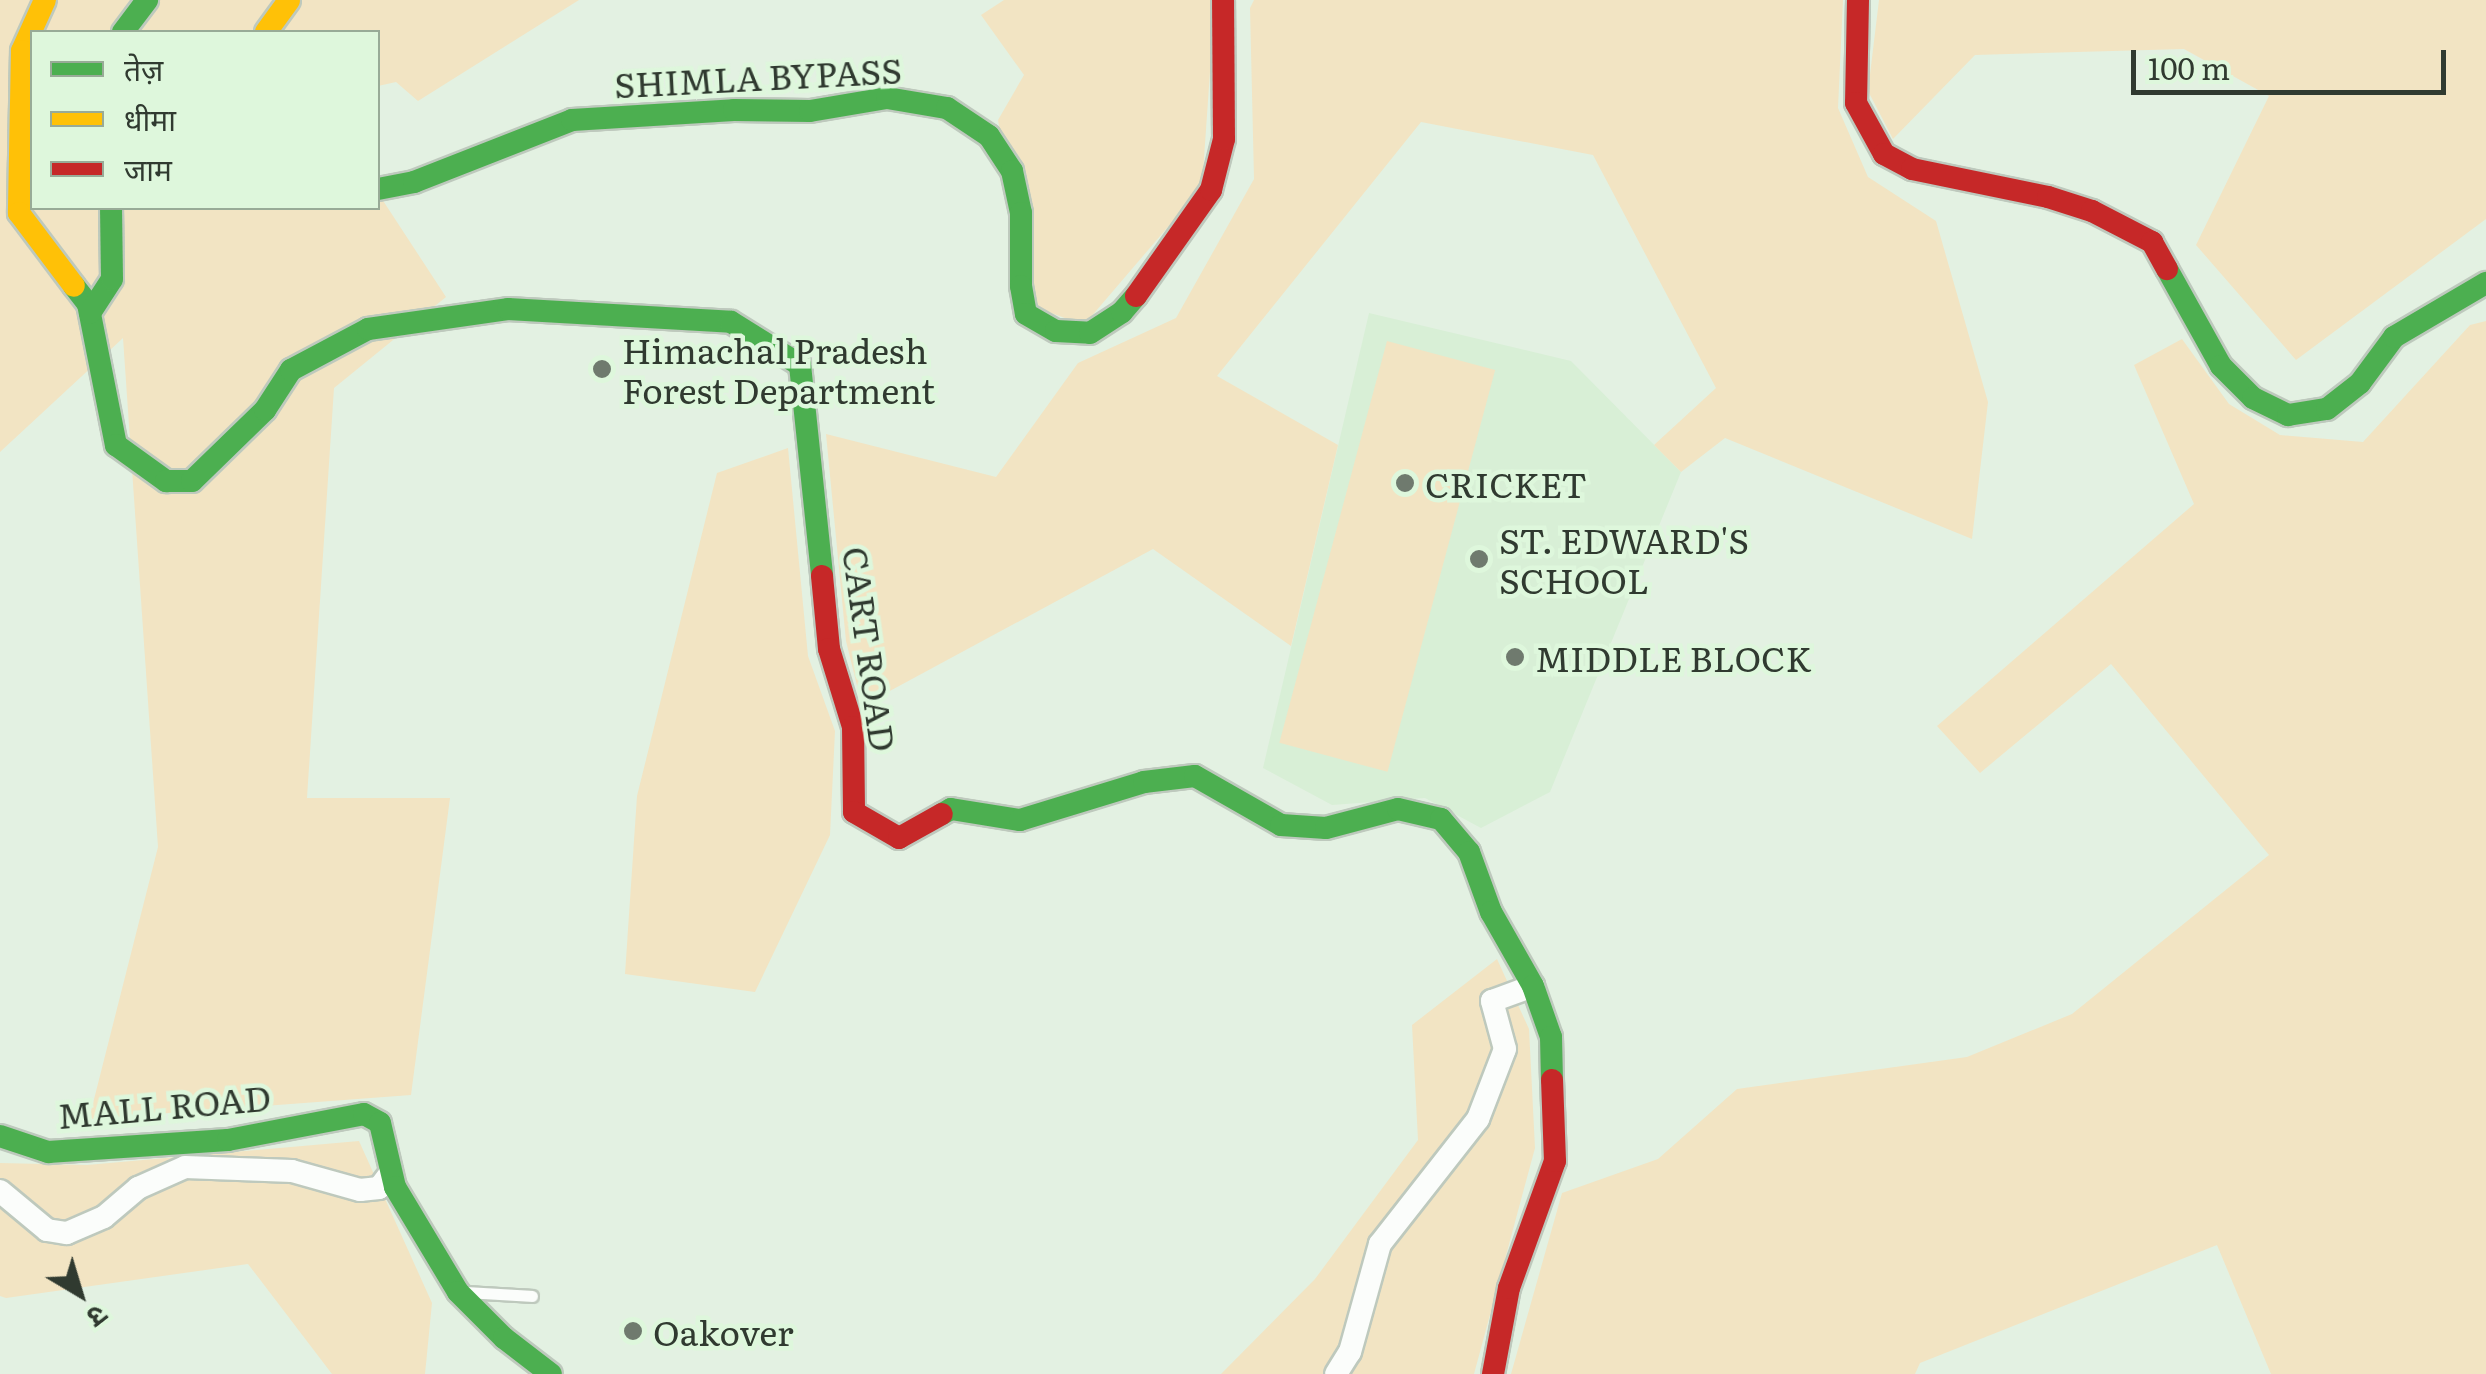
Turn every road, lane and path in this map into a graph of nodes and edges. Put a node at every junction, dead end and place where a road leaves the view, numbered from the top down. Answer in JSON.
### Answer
{"nodes":[{"id":1,"x":45,"y":0,"type":"edge"},
{"id":2,"x":147,"y":0,"type":"edge"},
{"id":3,"x":289,"y":0,"type":"edge"},
{"id":4,"x":1223,"y":0,"type":"edge"},
{"id":5,"x":1858,"y":0,"type":"edge"},
{"id":6,"x":31,"y":30,"type":"edge"},
{"id":7,"x":124,"y":30,"type":"edge"},
{"id":8,"x":267,"y":30,"type":"edge"},
{"id":9,"x":30,"y":33,"type":"edge"},
{"id":10,"x":380,"y":190,"type":"edge"},
{"id":11,"x":111,"y":210,"type":"edge"},
{"id":12,"x":2486,"y":283,"type":"edge"},
{"id":13,"x":90,"y":313,"type":"junction"},
{"id":14,"x":1533,"y":986,"type":"junction"},
{"id":15,"x":0,"y":1136,"type":"edge"},
{"id":16,"x":391,"y":1172,"type":"junction"},
{"id":17,"x":0,"y":1192,"type":"edge"},
{"id":18,"x":458,"y":1292,"type":"junction"},
{"id":19,"x":532,"y":1296,"type":"dead end"},
{"id":20,"x":551,"y":1374,"type":"edge"},
{"id":21,"x":1336,"y":1374,"type":"edge"},
{"id":22,"x":1493,"y":1374,"type":"edge"}],
"edges":[{"from":1,"to":6,"type":"main road","name":"CART ROAD"},
{"from":2,"to":7,"type":"main road"},
{"from":3,"to":8,"type":"main road"},
{"from":4,"to":10,"type":"main road","name":"SHIMLA BYPASS"},
{"from":5,"to":12,"type":"main road"},
{"from":9,"to":13,"type":"main road","name":"CART ROAD"},
{"from":11,"to":13,"type":"main road"},
{"from":13,"to":14,"type":"main road","name":"CART ROAD"},
{"from":14,"to":21,"type":"street"},
{"from":14,"to":22,"type":"main road","name":"CART ROAD"},
{"from":15,"to":16,"type":"main road","name":"MALL ROAD"},
{"from":16,"to":17,"type":"street"},
{"from":16,"to":18,"type":"main road","name":"MALL ROAD"},
{"from":18,"to":19,"type":"lane"},
{"from":18,"to":20,"type":"main road","name":"MALL ROAD"}]}
